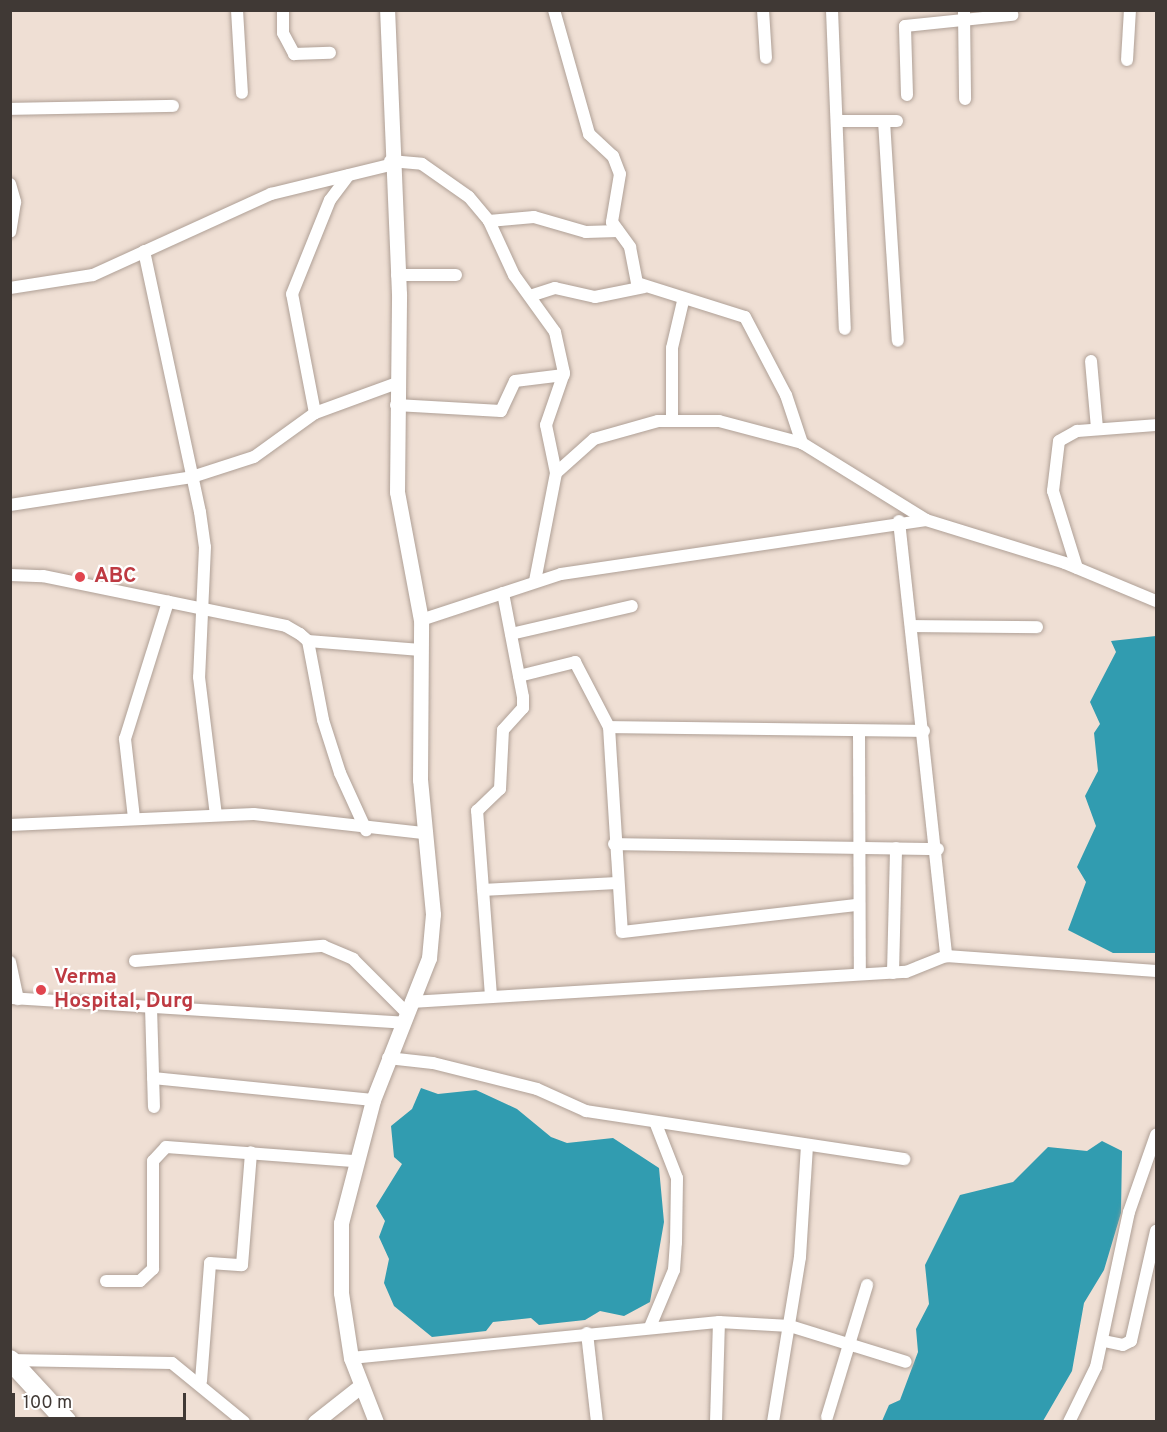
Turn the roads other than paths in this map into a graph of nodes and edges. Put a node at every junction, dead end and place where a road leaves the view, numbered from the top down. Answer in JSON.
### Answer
{"nodes":[{"id":1,"x":237,"y":10,"type":"edge"},
{"id":2,"x":283,"y":10,"type":"edge"},
{"id":3,"x":387,"y":10,"type":"edge"},
{"id":4,"x":554,"y":10,"type":"edge"},
{"id":5,"x":763,"y":10,"type":"edge"},
{"id":6,"x":832,"y":10,"type":"edge"},
{"id":7,"x":1130,"y":10,"type":"edge"},
{"id":8,"x":964,"y":14,"type":"edge"},
{"id":9,"x":1012,"y":15,"type":"dead end"},
{"id":10,"x":330,"y":53,"type":"dead end"},
{"id":11,"x":766,"y":58,"type":"dead end"},
{"id":12,"x":1127,"y":60,"type":"dead end"},
{"id":13,"x":242,"y":93,"type":"dead end"},
{"id":14,"x":907,"y":95,"type":"dead end"},
{"id":15,"x":965,"y":99,"type":"dead end"},
{"id":16,"x":173,"y":106,"type":"dead end"},
{"id":17,"x":10,"y":109,"type":"edge"},
{"id":18,"x":838,"y":121,"type":"junction"},
{"id":19,"x":390,"y":163,"type":"junction"},
{"id":20,"x":349,"y":175,"type":"junction"},
{"id":21,"x":10,"y":184,"type":"edge"},
{"id":22,"x":489,"y":221,"type":"junction"},
{"id":23,"x":618,"y":231,"type":"junction"},
{"id":24,"x":10,"y":232,"type":"edge"},
{"id":25,"x":144,"y":252,"type":"junction"},
{"id":26,"x":397,"y":275,"type":"junction"},
{"id":27,"x":456,"y":275,"type":"dead end"},
{"id":28,"x":644,"y":286,"type":"junction"},
{"id":29,"x":10,"y":288,"type":"edge"},
{"id":30,"x":530,"y":296,"type":"junction"},
{"id":31,"x":683,"y":301,"type":"junction"},
{"id":32,"x":845,"y":329,"type":"dead end"},
{"id":33,"x":898,"y":341,"type":"dead end"},
{"id":34,"x":1091,"y":361,"type":"dead end"},
{"id":35,"x":564,"y":375,"type":"junction"},
{"id":36,"x":397,"y":383,"type":"junction"},
{"id":37,"x":396,"y":405,"type":"junction"},
{"id":38,"x":315,"y":414,"type":"junction"},
{"id":39,"x":672,"y":419,"type":"junction"},
{"id":40,"x":1156,"y":425,"type":"edge"},
{"id":41,"x":1097,"y":428,"type":"junction"},
{"id":42,"x":802,"y":443,"type":"junction"},
{"id":43,"x":556,"y":473,"type":"junction"},
{"id":44,"x":192,"y":477,"type":"junction"},
{"id":45,"x":10,"y":505,"type":"edge"},
{"id":46,"x":926,"y":520,"type":"junction"},
{"id":47,"x":899,"y":521,"type":"junction"},
{"id":48,"x":1077,"y":568,"type":"junction"},
{"id":49,"x":10,"y":575,"type":"edge"},
{"id":50,"x":535,"y":581,"type":"junction"},
{"id":51,"x":503,"y":593,"type":"junction"},
{"id":52,"x":1156,"y":601,"type":"edge"},
{"id":53,"x":168,"y":602,"type":"junction"},
{"id":54,"x":632,"y":606,"type":"dead end"},
{"id":55,"x":199,"y":609,"type":"junction"},
{"id":56,"x":421,"y":620,"type":"junction"},
{"id":57,"x":912,"y":626,"type":"junction"},
{"id":58,"x":1037,"y":627,"type":"dead end"},
{"id":59,"x":511,"y":634,"type":"junction"},
{"id":60,"x":308,"y":641,"type":"junction"},
{"id":61,"x":421,"y":650,"type":"junction"},
{"id":62,"x":519,"y":676,"type":"junction"},
{"id":63,"x":609,"y":726,"type":"junction"},
{"id":64,"x":859,"y":731,"type":"junction"},
{"id":65,"x":924,"y":731,"type":"junction"},
{"id":66,"x":216,"y":815,"type":"junction"},
{"id":67,"x":134,"y":818,"type":"junction"},
{"id":68,"x":10,"y":825,"type":"edge"},
{"id":69,"x":366,"y":830,"type":"junction"},
{"id":70,"x":423,"y":833,"type":"junction"},
{"id":71,"x":614,"y":844,"type":"junction"},
{"id":72,"x":857,"y":848,"type":"junction"},
{"id":73,"x":896,"y":849,"type":"junction"},
{"id":74,"x":938,"y":849,"type":"junction"},
{"id":75,"x":616,"y":883,"type":"junction"},
{"id":76,"x":483,"y":890,"type":"junction"},
{"id":77,"x":856,"y":905,"type":"junction"},
{"id":78,"x":946,"y":956,"type":"junction"},
{"id":79,"x":135,"y":961,"type":"dead end"},
{"id":80,"x":10,"y":962,"type":"edge"},
{"id":81,"x":1156,"y":971,"type":"edge"},
{"id":82,"x":893,"y":973,"type":"junction"},
{"id":83,"x":860,"y":974,"type":"junction"},
{"id":84,"x":491,"y":996,"type":"junction"},
{"id":85,"x":14,"y":998,"type":"edge"},
{"id":86,"x":151,"y":1007,"type":"junction"},
{"id":87,"x":407,"y":1013,"type":"junction"},
{"id":88,"x":388,"y":1058,"type":"junction"},
{"id":89,"x":153,"y":1078,"type":"junction"},
{"id":90,"x":372,"y":1100,"type":"junction"},
{"id":91,"x":154,"y":1107,"type":"dead end"},
{"id":92,"x":656,"y":1124,"type":"junction"},
{"id":93,"x":1156,"y":1136,"type":"edge"},
{"id":94,"x":807,"y":1145,"type":"junction"},
{"id":95,"x":251,"y":1152,"type":"junction"},
{"id":96,"x":904,"y":1159,"type":"dead end"},
{"id":97,"x":352,"y":1161,"type":"junction"},
{"id":98,"x":1156,"y":1232,"type":"edge"},
{"id":99,"x":106,"y":1281,"type":"dead end"},
{"id":100,"x":867,"y":1286,"type":"dead end"},
{"id":101,"x":719,"y":1322,"type":"junction"},
{"id":102,"x":790,"y":1326,"type":"junction"},
{"id":103,"x":651,"y":1327,"type":"junction"},
{"id":104,"x":587,"y":1333,"type":"junction"},
{"id":105,"x":848,"y":1341,"type":"junction"},
{"id":106,"x":1104,"y":1341,"type":"junction"},
{"id":107,"x":351,"y":1358,"type":"junction"},
{"id":108,"x":10,"y":1360,"type":"edge"},
{"id":109,"x":906,"y":1362,"type":"dead end"},
{"id":110,"x":10,"y":1376,"type":"edge"},
{"id":111,"x":201,"y":1382,"type":"junction"},
{"id":112,"x":358,"y":1388,"type":"junction"},
{"id":113,"x":827,"y":1417,"type":"dead end"},
{"id":114,"x":51,"y":1422,"type":"edge"},
{"id":115,"x":67,"y":1422,"type":"edge"},
{"id":116,"x":244,"y":1422,"type":"edge"},
{"id":117,"x":315,"y":1422,"type":"edge"},
{"id":118,"x":376,"y":1422,"type":"edge"},
{"id":119,"x":597,"y":1422,"type":"edge"},
{"id":120,"x":716,"y":1422,"type":"edge"},
{"id":121,"x":773,"y":1422,"type":"edge"},
{"id":122,"x":1069,"y":1422,"type":"edge"}],
"edges":[{"from":1,"to":13,"type":"street"},
{"from":2,"to":10,"type":"street"},
{"from":3,"to":19,"type":"street"},
{"from":4,"to":23,"type":"street"},
{"from":5,"to":11,"type":"street"},
{"from":6,"to":18,"type":"street"},
{"from":7,"to":12,"type":"street"},
{"from":8,"to":9,"type":"street"},
{"from":8,"to":14,"type":"street"},
{"from":8,"to":15,"type":"street"},
{"from":16,"to":17,"type":"street"},
{"from":18,"to":32,"type":"street"},
{"from":18,"to":33,"type":"street"},
{"from":19,"to":20,"type":"street"},
{"from":19,"to":22,"type":"street"},
{"from":19,"to":26,"type":"street"},
{"from":20,"to":25,"type":"street"},
{"from":20,"to":38,"type":"street"},
{"from":21,"to":24,"type":"street"},
{"from":22,"to":23,"type":"street"},
{"from":22,"to":30,"type":"street"},
{"from":23,"to":28,"type":"street"},
{"from":25,"to":29,"type":"street"},
{"from":25,"to":44,"type":"street"},
{"from":26,"to":27,"type":"street"},
{"from":26,"to":36,"type":"street"},
{"from":28,"to":30,"type":"street"},
{"from":28,"to":31,"type":"street"},
{"from":30,"to":35,"type":"street"},
{"from":31,"to":39,"type":"street"},
{"from":31,"to":42,"type":"street"},
{"from":34,"to":41,"type":"street"},
{"from":35,"to":37,"type":"street"},
{"from":35,"to":43,"type":"street"},
{"from":36,"to":37,"type":"street"},
{"from":36,"to":38,"type":"street"},
{"from":37,"to":56,"type":"street"},
{"from":38,"to":44,"type":"street"},
{"from":39,"to":42,"type":"street"},
{"from":39,"to":43,"type":"street"},
{"from":40,"to":41,"type":"street"},
{"from":41,"to":48,"type":"street"},
{"from":42,"to":46,"type":"street"},
{"from":43,"to":50,"type":"street"},
{"from":44,"to":45,"type":"street"},
{"from":44,"to":55,"type":"street"},
{"from":46,"to":47,"type":"street"},
{"from":46,"to":48,"type":"street"},
{"from":47,"to":50,"type":"street"},
{"from":47,"to":57,"type":"street"},
{"from":48,"to":52,"type":"street"},
{"from":49,"to":53,"type":"street"},
{"from":50,"to":51,"type":"street"},
{"from":51,"to":56,"type":"street"},
{"from":51,"to":59,"type":"street"},
{"from":53,"to":55,"type":"street"},
{"from":53,"to":67,"type":"street"},
{"from":54,"to":59,"type":"street"},
{"from":55,"to":60,"type":"street"},
{"from":55,"to":66,"type":"street"},
{"from":56,"to":61,"type":"street"},
{"from":57,"to":58,"type":"street"},
{"from":57,"to":65,"type":"street"},
{"from":59,"to":62,"type":"street"},
{"from":60,"to":61,"type":"street"},
{"from":60,"to":69,"type":"street"},
{"from":61,"to":70,"type":"street"},
{"from":62,"to":63,"type":"street"},
{"from":62,"to":76,"type":"street"},
{"from":63,"to":64,"type":"street"},
{"from":63,"to":71,"type":"street"},
{"from":64,"to":65,"type":"street"},
{"from":64,"to":72,"type":"street"},
{"from":65,"to":74,"type":"street"},
{"from":66,"to":67,"type":"street"},
{"from":66,"to":69,"type":"street"},
{"from":67,"to":68,"type":"street"},
{"from":69,"to":70,"type":"street"},
{"from":70,"to":87,"type":"street"},
{"from":71,"to":72,"type":"street"},
{"from":71,"to":75,"type":"street"},
{"from":72,"to":73,"type":"street"},
{"from":72,"to":77,"type":"street"},
{"from":73,"to":74,"type":"street"},
{"from":73,"to":82,"type":"street"},
{"from":74,"to":78,"type":"street"},
{"from":75,"to":76,"type":"street"},
{"from":75,"to":77,"type":"street"},
{"from":76,"to":84,"type":"street"},
{"from":77,"to":83,"type":"street"},
{"from":78,"to":81,"type":"street"},
{"from":78,"to":82,"type":"street"},
{"from":79,"to":87,"type":"street"},
{"from":80,"to":85,"type":"street"},
{"from":82,"to":83,"type":"street"},
{"from":83,"to":84,"type":"street"},
{"from":84,"to":87,"type":"street"},
{"from":85,"to":86,"type":"street"},
{"from":86,"to":87,"type":"street"},
{"from":86,"to":89,"type":"street"},
{"from":87,"to":88,"type":"street"},
{"from":88,"to":90,"type":"street"},
{"from":88,"to":92,"type":"street"},
{"from":89,"to":90,"type":"street"},
{"from":89,"to":91,"type":"street"},
{"from":90,"to":97,"type":"street"},
{"from":92,"to":94,"type":"street"},
{"from":92,"to":103,"type":"street"},
{"from":93,"to":106,"type":"street"},
{"from":94,"to":96,"type":"street"},
{"from":94,"to":102,"type":"street"},
{"from":95,"to":97,"type":"street"},
{"from":95,"to":99,"type":"street"},
{"from":95,"to":111,"type":"street"},
{"from":97,"to":107,"type":"street"},
{"from":98,"to":106,"type":"street"},
{"from":100,"to":105,"type":"street"},
{"from":101,"to":102,"type":"street"},
{"from":101,"to":103,"type":"street"},
{"from":101,"to":120,"type":"street"},
{"from":102,"to":105,"type":"street"},
{"from":102,"to":121,"type":"street"},
{"from":103,"to":104,"type":"street"},
{"from":104,"to":107,"type":"street"},
{"from":104,"to":119,"type":"street"},
{"from":105,"to":109,"type":"street"},
{"from":105,"to":113,"type":"street"},
{"from":106,"to":122,"type":"street"},
{"from":107,"to":112,"type":"street"},
{"from":108,"to":111,"type":"street"},
{"from":108,"to":115,"type":"main road"},
{"from":110,"to":114,"type":"main road"},
{"from":111,"to":116,"type":"street"},
{"from":112,"to":117,"type":"street"},
{"from":112,"to":118,"type":"street"}]}
